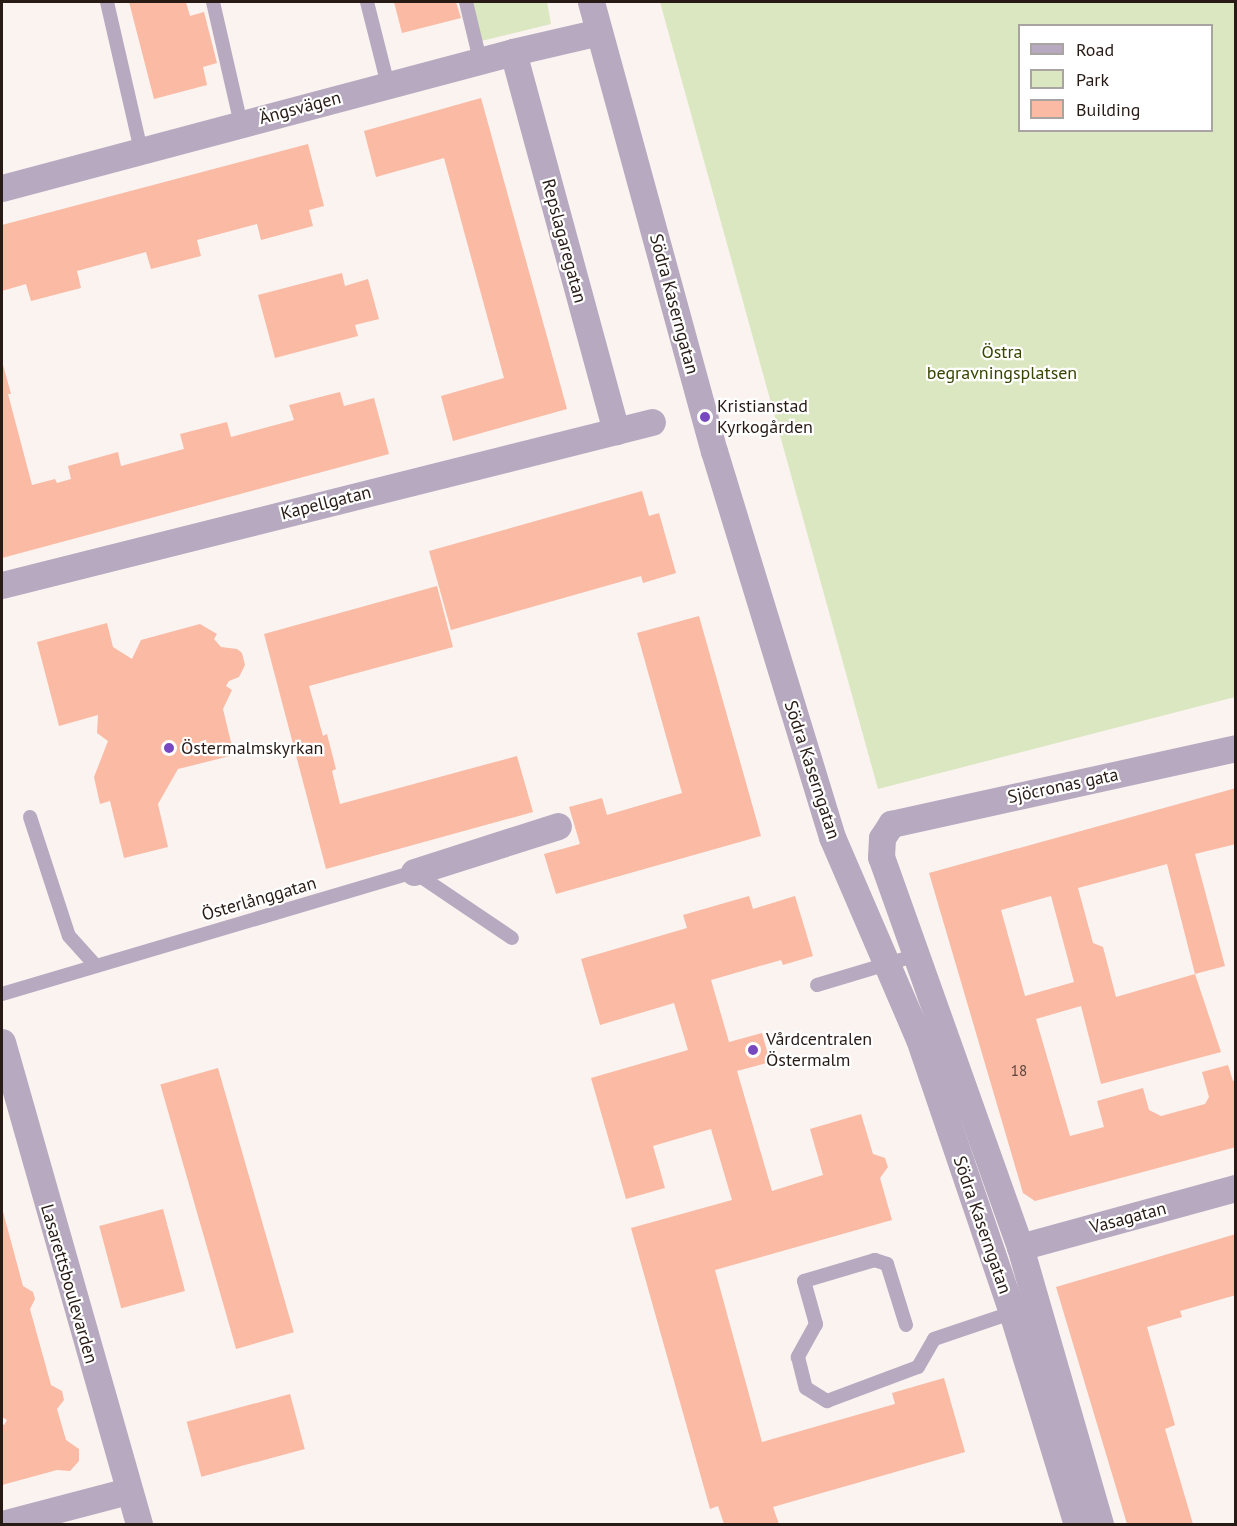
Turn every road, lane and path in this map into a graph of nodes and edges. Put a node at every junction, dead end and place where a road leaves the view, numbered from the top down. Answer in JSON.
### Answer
{"nodes":[{"id":1,"x":107,"y":2,"type":"edge"},
{"id":2,"x":213,"y":2,"type":"edge"},
{"id":3,"x":367,"y":2,"type":"edge"},
{"id":4,"x":466,"y":2,"type":"edge"},
{"id":5,"x":591,"y":2,"type":"edge"},
{"id":6,"x":599,"y":32,"type":"junction"},
{"id":7,"x":513,"y":51,"type":"junction"},
{"id":8,"x":480,"y":60,"type":"junction"},
{"id":9,"x":388,"y":85,"type":"junction"},
{"id":10,"x":241,"y":124,"type":"junction"},
{"id":11,"x":141,"y":151,"type":"junction"},
{"id":12,"x":2,"y":184,"type":"edge"},
{"id":13,"x":652,"y":422,"type":"dead end"},
{"id":14,"x":616,"y":431,"type":"junction"},
{"id":15,"x":2,"y":585,"type":"edge"},
{"id":16,"x":1236,"y":748,"type":"edge"},
{"id":17,"x":30,"y":817,"type":"dead end"},
{"id":18,"x":891,"y":824,"type":"joint"},
{"id":19,"x":558,"y":826,"type":"dead end"},
{"id":20,"x":414,"y":872,"type":"junction"},
{"id":21,"x":512,"y":938,"type":"dead end"},
{"id":22,"x":917,"y":955,"type":"junction"},
{"id":23,"x":888,"y":964,"type":"junction"},
{"id":24,"x":96,"y":966,"type":"junction"},
{"id":25,"x":817,"y":985,"type":"dead end"},
{"id":26,"x":2,"y":994,"type":"edge"},
{"id":27,"x":2,"y":1042,"type":"edge"},
{"id":28,"x":1236,"y":1188,"type":"edge"},
{"id":29,"x":1020,"y":1247,"type":"junction"},
{"id":30,"x":1024,"y":1308,"type":"junction"},
{"id":31,"x":906,"y":1325,"type":"dead end"},
{"id":32,"x":128,"y":1491,"type":"junction"},
{"id":33,"x":2,"y":1524,"type":"edge"},
{"id":34,"x":139,"y":1524,"type":"edge"},
{"id":35,"x":1077,"y":1524,"type":"edge"},
{"id":36,"x":1100,"y":1524,"type":"edge"}],
"edges":[{"from":1,"to":11,"type":"lane"},
{"from":2,"to":10,"type":"lane"},
{"from":3,"to":9,"type":"lane"},
{"from":4,"to":8,"type":"lane"},
{"from":5,"to":6,"type":"street","name":"Södra Kaserngatan"},
{"from":6,"to":7,"type":"street","name":"Ängsvägen"},
{"from":6,"to":23,"type":"street","name":"Södra Kaserngatan"},
{"from":7,"to":8,"type":"street","name":"Ängsvägen"},
{"from":7,"to":14,"type":"street","name":"Repslagaregatan"},
{"from":8,"to":9,"type":"street","name":"Ängsvägen"},
{"from":9,"to":10,"type":"street","name":"Ängsvägen"},
{"from":10,"to":11,"type":"street","name":"Ängsvägen"},
{"from":11,"to":12,"type":"street","name":"Ängsvägen"},
{"from":13,"to":14,"type":"street","name":"Kapellgatan"},
{"from":14,"to":15,"type":"street","name":"Kapellgatan"},
{"from":16,"to":18,"type":"street","name":"Sjöcronas gata"},
{"from":17,"to":24,"type":"lane"},
{"from":18,"to":22,"type":"street","name":"Södra Kaserngatan"},
{"from":19,"to":20,"type":"street"},
{"from":20,"to":21,"type":"lane"},
{"from":20,"to":24,"type":"lane","name":"Österlånggatan"},
{"from":22,"to":23,"type":"lane"},
{"from":22,"to":29,"type":"street","name":"Södra Kaserngatan"},
{"from":23,"to":25,"type":"lane"},
{"from":23,"to":30,"type":"street","name":"Södra Kaserngatan"},
{"from":24,"to":26,"type":"lane","name":"Österlånggatan"},
{"from":27,"to":32,"type":"street","name":"Lasarettsboulevarden"},
{"from":28,"to":29,"type":"street","name":"Vasagatan"},
{"from":29,"to":30,"type":"street","name":"Södra Kaserngatan"},
{"from":30,"to":31,"type":"lane"},
{"from":30,"to":35,"type":"street","name":"Södra Kaserngatan"},
{"from":30,"to":36,"type":"street","name":"Södra Kaserngatan"},
{"from":32,"to":33,"type":"street"},
{"from":32,"to":34,"type":"street","name":"Lasarettsboulevarden"}]}
